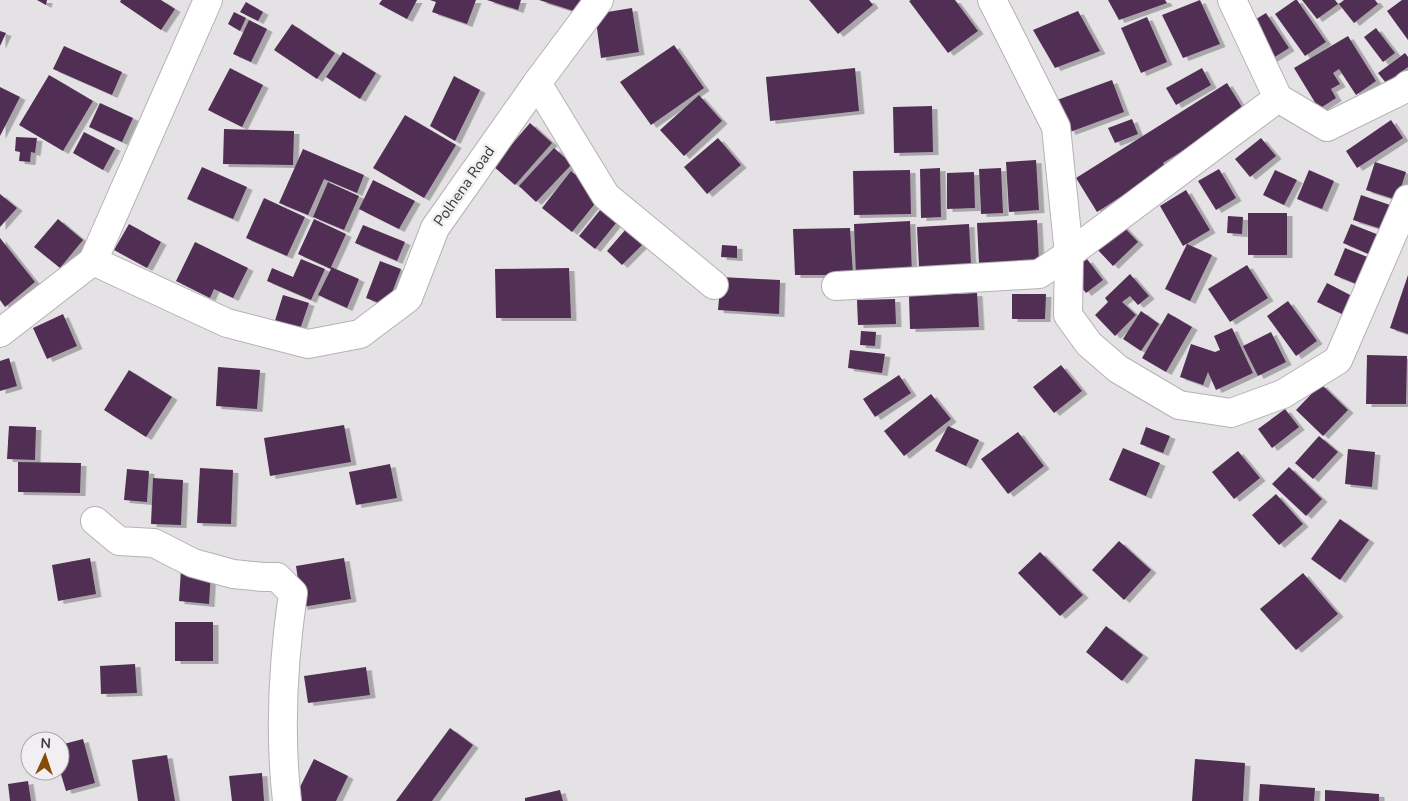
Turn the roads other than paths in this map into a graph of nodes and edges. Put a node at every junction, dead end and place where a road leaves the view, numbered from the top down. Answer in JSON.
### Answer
{"nodes":[{"id":1,"x":208,"y":0,"type":"edge"},
{"id":2,"x":598,"y":0,"type":"edge"},
{"id":3,"x":992,"y":0,"type":"edge"},
{"id":4,"x":1232,"y":0,"type":"edge"},
{"id":5,"x":537,"y":82,"type":"junction"},
{"id":6,"x":1408,"y":85,"type":"edge"},
{"id":7,"x":1278,"y":98,"type":"junction"},
{"id":8,"x":1408,"y":199,"type":"edge"},
{"id":9,"x":1069,"y":254,"type":"junction"},
{"id":10,"x":93,"y":261,"type":"junction"},
{"id":11,"x":714,"y":285,"type":"dead end"},
{"id":12,"x":836,"y":286,"type":"dead end"},
{"id":13,"x":0,"y":333,"type":"edge"},
{"id":14,"x":95,"y":520,"type":"dead end"},
{"id":15,"x":287,"y":801,"type":"edge"}],
"edges":[{"from":1,"to":10,"type":"street"},
{"from":2,"to":5,"type":"street","name":"Polhena Road"},
{"from":3,"to":9,"type":"street"},
{"from":4,"to":7,"type":"street"},
{"from":5,"to":10,"type":"street","name":"Polhena Road"},
{"from":5,"to":11,"type":"street"},
{"from":6,"to":7,"type":"street"},
{"from":7,"to":9,"type":"street"},
{"from":8,"to":9,"type":"street"},
{"from":9,"to":12,"type":"street"},
{"from":10,"to":13,"type":"street"},
{"from":14,"to":15,"type":"street"}]}
